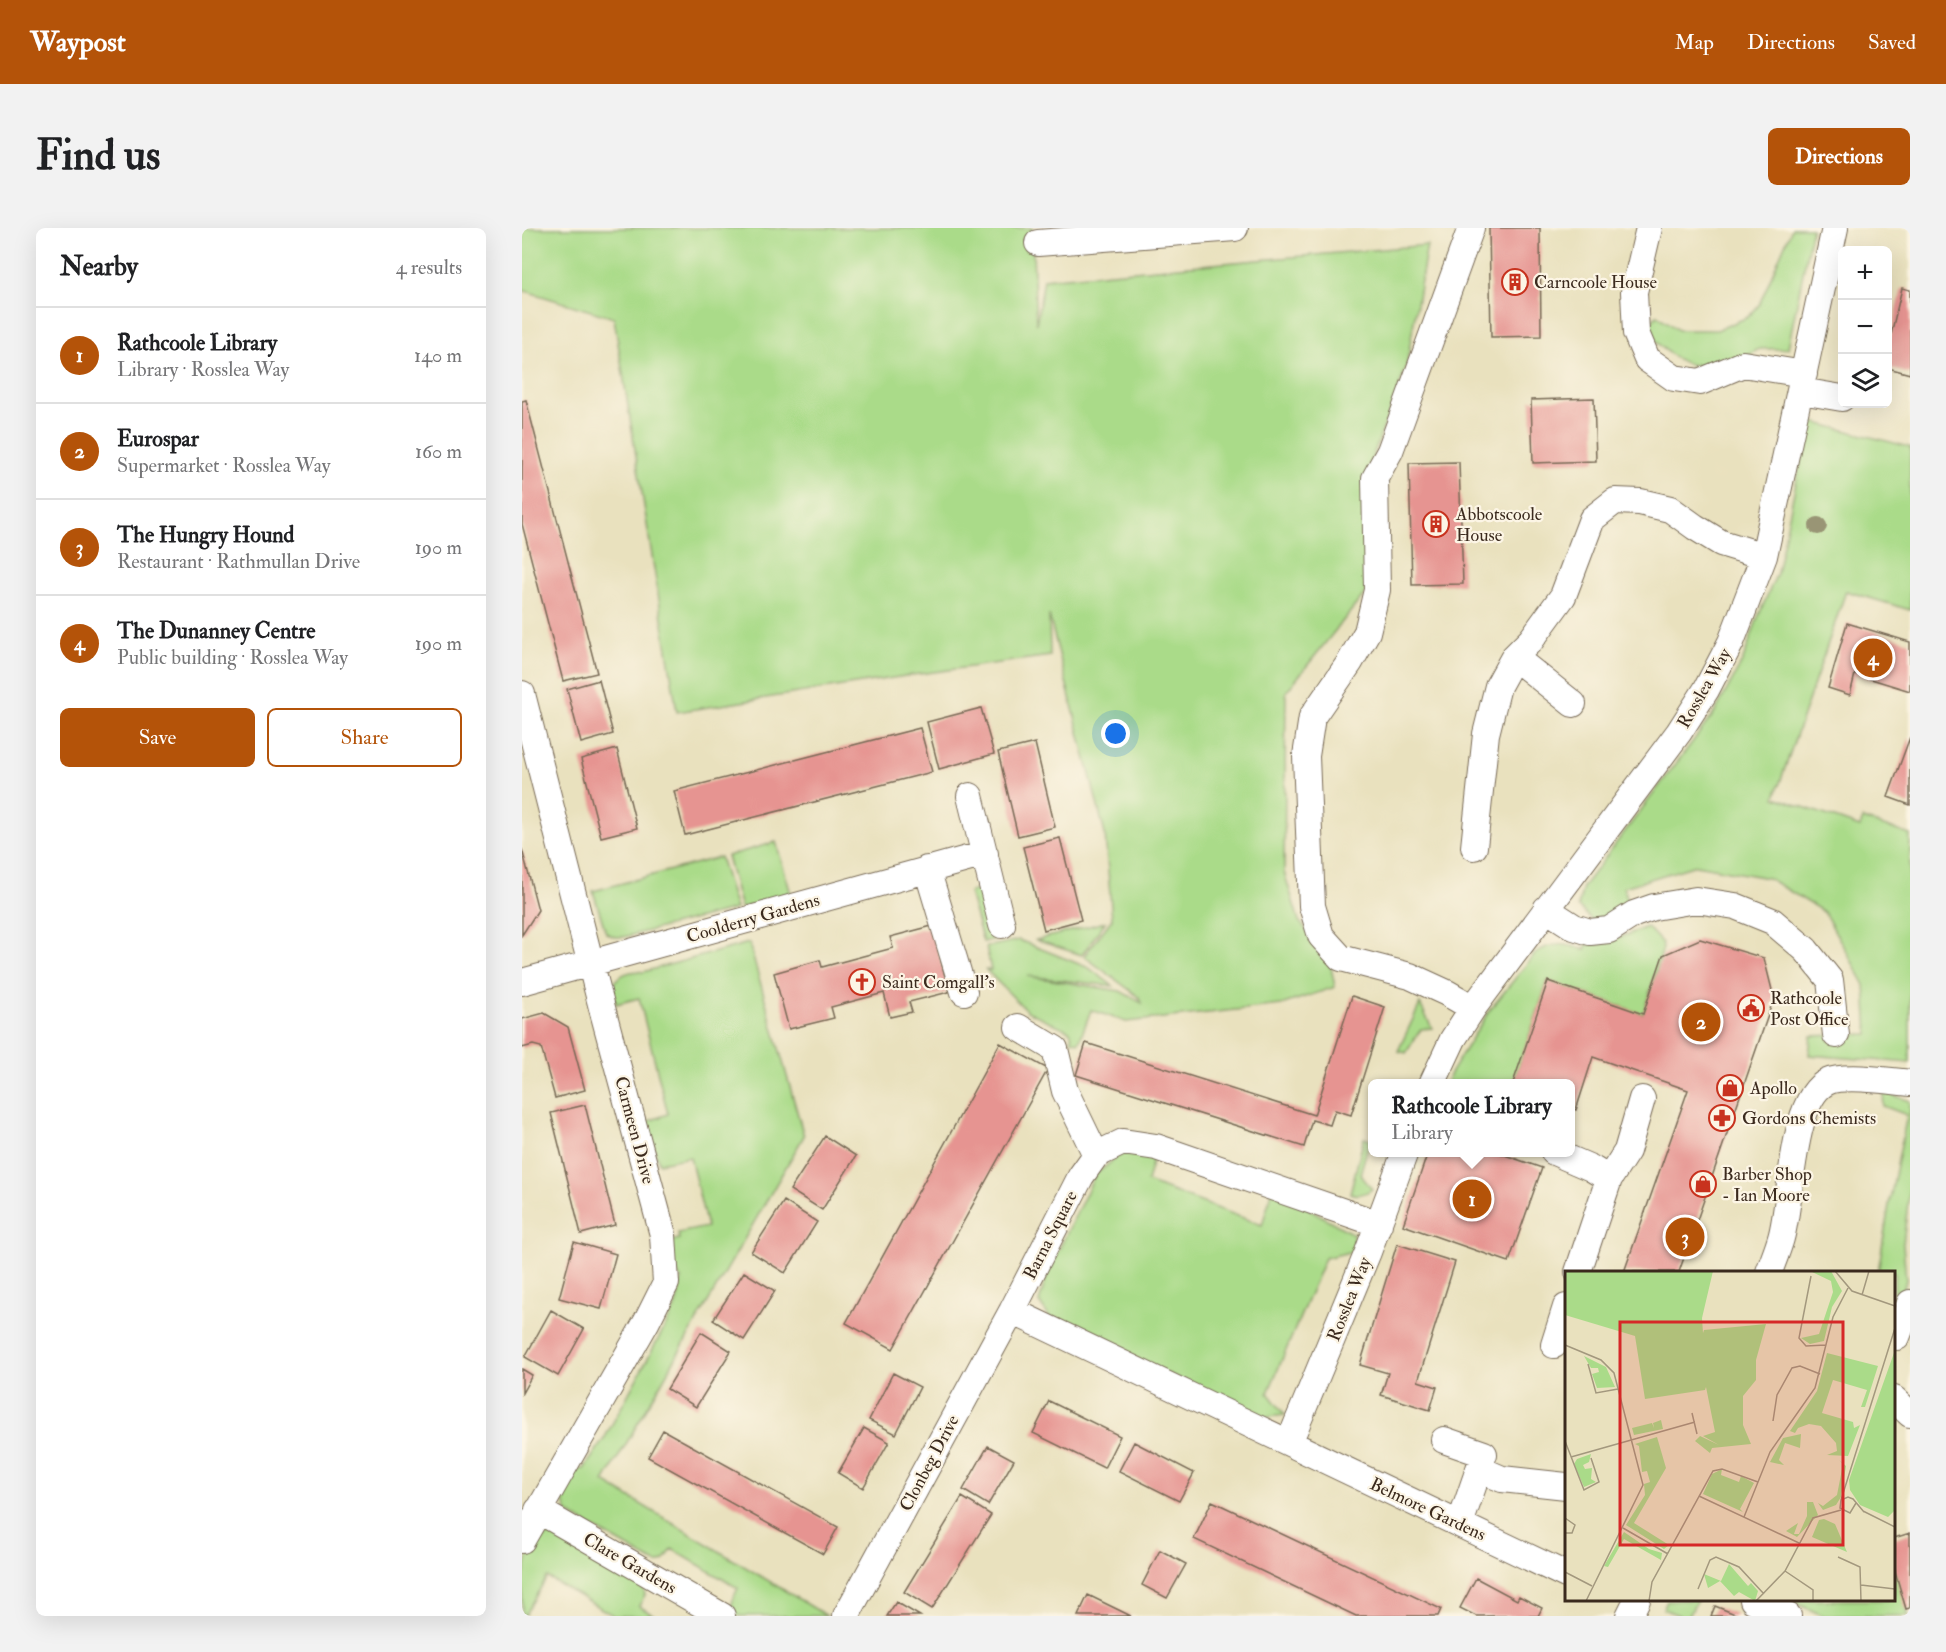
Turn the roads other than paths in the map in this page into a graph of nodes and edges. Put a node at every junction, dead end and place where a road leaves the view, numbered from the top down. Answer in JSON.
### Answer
{"nodes":[{"id":1,"x":1235,"y":228,"type":"edge"},
{"id":2,"x":1471,"y":228,"type":"edge"},
{"id":3,"x":1649,"y":228,"type":"edge"},
{"id":4,"x":1835,"y":228,"type":"edge"},
{"id":5,"x":1038,"y":243,"type":"dead end"},
{"id":6,"x":1802,"y":383,"type":"junction"},
{"id":7,"x":1838,"y":396,"type":"edge"},
{"id":8,"x":1764,"y":556,"type":"junction"},
{"id":9,"x":1514,"y":657,"type":"junction"},
{"id":10,"x":522,"y":694,"type":"edge"},
{"id":11,"x":1573,"y":704,"type":"dead end"},
{"id":12,"x":970,"y":796,"type":"dead end"},
{"id":13,"x":1474,"y":847,"type":"dead end"},
{"id":14,"x":984,"y":855,"type":"junction"},
{"id":15,"x":927,"y":869,"type":"junction"},
{"id":16,"x":1546,"y":909,"type":"junction"},
{"id":17,"x":1002,"y":925,"type":"dead end"},
{"id":18,"x":591,"y":962,"type":"junction"},
{"id":19,"x":522,"y":982,"type":"edge"},
{"id":20,"x":964,"y":992,"type":"dead end"},
{"id":21,"x":1473,"y":1008,"type":"junction"},
{"id":22,"x":1018,"y":1027,"type":"dead end"},
{"id":23,"x":1836,"y":1035,"type":"dead end"},
{"id":24,"x":1434,"y":1079,"type":"edge"},
{"id":25,"x":1910,"y":1083,"type":"edge"},
{"id":26,"x":1642,"y":1099,"type":"dead end"},
{"id":27,"x":1096,"y":1155,"type":"junction"},
{"id":28,"x":1403,"y":1157,"type":"edge"},
{"id":29,"x":1566,"y":1157,"type":"edge"},
{"id":30,"x":1609,"y":1179,"type":"junction"},
{"id":31,"x":1378,"y":1224,"type":"junction"},
{"id":32,"x":1578,"y":1271,"type":"edge"},
{"id":33,"x":1768,"y":1271,"type":"edge"},
{"id":34,"x":1910,"y":1303,"type":"edge"},
{"id":35,"x":1565,"y":1310,"type":"edge"},
{"id":36,"x":1011,"y":1311,"type":"junction"},
{"id":37,"x":1900,"y":1335,"type":"edge"},
{"id":38,"x":1554,"y":1345,"type":"dead end"},
{"id":39,"x":1895,"y":1401,"type":"edge"},
{"id":40,"x":1910,"y":1414,"type":"edge"},
{"id":41,"x":1444,"y":1440,"type":"dead end"},
{"id":42,"x":1288,"y":1443,"type":"junction"},
{"id":43,"x":1479,"y":1469,"type":"junction"},
{"id":44,"x":1565,"y":1486,"type":"edge"},
{"id":45,"x":537,"y":1510,"type":"junction"},
{"id":46,"x":1460,"y":1524,"type":"junction"},
{"id":47,"x":522,"y":1540,"type":"edge"},
{"id":48,"x":1565,"y":1575,"type":"edge"},
{"id":49,"x":1757,"y":1601,"type":"edge"},
{"id":50,"x":722,"y":1616,"type":"edge"},
{"id":51,"x":846,"y":1616,"type":"edge"},
{"id":52,"x":1788,"y":1616,"type":"edge"}],
"edges":[{"from":1,"to":5,"type":"street"},
{"from":2,"to":21,"type":"street"},
{"from":3,"to":6,"type":"street"},
{"from":4,"to":6,"type":"street","name":"Rosslea Way"},
{"from":6,"to":7,"type":"street"},
{"from":6,"to":8,"type":"street","name":"Rosslea Way"},
{"from":8,"to":9,"type":"street"},
{"from":8,"to":16,"type":"street","name":"Rosslea Way"},
{"from":9,"to":11,"type":"street"},
{"from":9,"to":13,"type":"street"},
{"from":10,"to":18,"type":"street","name":"Carmeen Drive"},
{"from":12,"to":14,"type":"street"},
{"from":14,"to":15,"type":"street","name":"Coolderry Gardens"},
{"from":14,"to":17,"type":"street"},
{"from":15,"to":18,"type":"street","name":"Coolderry Gardens"},
{"from":15,"to":20,"type":"street"},
{"from":16,"to":21,"type":"street","name":"Rosslea Way"},
{"from":16,"to":23,"type":"street"},
{"from":18,"to":19,"type":"street","name":"Coolderry Gardens"},
{"from":18,"to":45,"type":"street","name":"Carmeen Drive"},
{"from":21,"to":24,"type":"street","name":"Rosslea Way"},
{"from":22,"to":27,"type":"street"},
{"from":25,"to":33,"type":"street"},
{"from":26,"to":30,"type":"street"},
{"from":27,"to":31,"type":"street"},
{"from":27,"to":36,"type":"street","name":"Barna Square"},
{"from":28,"to":31,"type":"street","name":"Rosslea Way"},
{"from":29,"to":30,"type":"street"},
{"from":30,"to":32,"type":"street"},
{"from":31,"to":42,"type":"street","name":"Rosslea Way"},
{"from":34,"to":37,"type":"street"},
{"from":35,"to":38,"type":"street"},
{"from":36,"to":42,"type":"street"},
{"from":36,"to":51,"type":"street","name":"Clonbeg Drive"},
{"from":39,"to":40,"type":"street"},
{"from":41,"to":43,"type":"street"},
{"from":42,"to":46,"type":"street","name":"Belmore Gardens"},
{"from":43,"to":44,"type":"street"},
{"from":43,"to":46,"type":"street"},
{"from":45,"to":47,"type":"street","name":"Carmeen Drive"},
{"from":45,"to":50,"type":"street","name":"Clare Gardens"},
{"from":46,"to":48,"type":"street","name":"Belmore Gardens"},
{"from":49,"to":52,"type":"street"}]}
